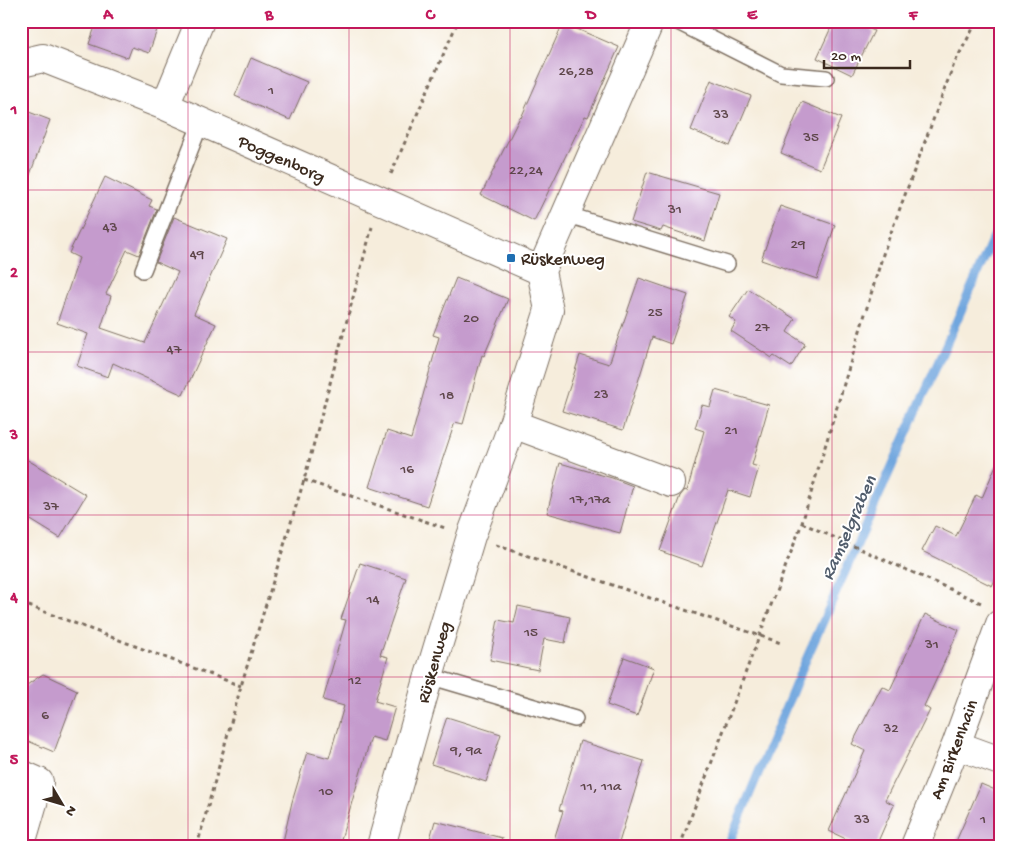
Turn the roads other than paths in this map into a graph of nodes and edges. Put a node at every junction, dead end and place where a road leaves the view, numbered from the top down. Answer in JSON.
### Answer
{"nodes":[{"id":1,"x":200,"y":21,"type":"edge"},
{"id":2,"x":650,"y":21,"type":"edge"},
{"id":3,"x":676,"y":21,"type":"edge"},
{"id":4,"x":21,"y":63,"type":"edge"},
{"id":5,"x":826,"y":78,"type":"dead end"},
{"id":6,"x":165,"y":106,"type":"junction"},
{"id":7,"x":201,"y":122,"type":"junction"},
{"id":8,"x":565,"y":214,"type":"junction"},
{"id":9,"x":727,"y":264,"type":"dead end"},
{"id":10,"x":143,"y":270,"type":"dead end"},
{"id":11,"x":540,"y":271,"type":"junction"},
{"id":12,"x":513,"y":424,"type":"junction"},
{"id":13,"x":671,"y":483,"type":"dead end"},
{"id":14,"x":1000,"y":624,"type":"edge"},
{"id":15,"x":429,"y":676,"type":"junction"},
{"id":16,"x":575,"y":719,"type":"dead end"},
{"id":17,"x":956,"y":745,"type":"junction"},
{"id":18,"x":1000,"y":761,"type":"edge"},
{"id":19,"x":21,"y":774,"type":"edge"},
{"id":20,"x":21,"y":844,"type":"edge"},
{"id":21,"x":381,"y":846,"type":"edge"},
{"id":22,"x":915,"y":846,"type":"edge"}],
"edges":[{"from":1,"to":6,"type":"street"},
{"from":2,"to":8,"type":"street"},
{"from":3,"to":5,"type":"lane"},
{"from":4,"to":6,"type":"street","name":"Poggenborg"},
{"from":6,"to":7,"type":"street","name":"Poggenborg"},
{"from":7,"to":10,"type":"lane"},
{"from":7,"to":11,"type":"street","name":"Poggenborg"},
{"from":8,"to":9,"type":"lane"},
{"from":8,"to":11,"type":"street"},
{"from":11,"to":12,"type":"street","name":"Rüskenweg"},
{"from":12,"to":13,"type":"street"},
{"from":12,"to":15,"type":"street","name":"Rüskenweg"},
{"from":14,"to":17,"type":"street","name":"Am Birkenhain"},
{"from":15,"to":16,"type":"lane"},
{"from":15,"to":21,"type":"street","name":"Rüskenweg"},
{"from":17,"to":18,"type":"street"},
{"from":17,"to":22,"type":"street","name":"Am Birkenhain"},
{"from":19,"to":20,"type":"street"}]}
